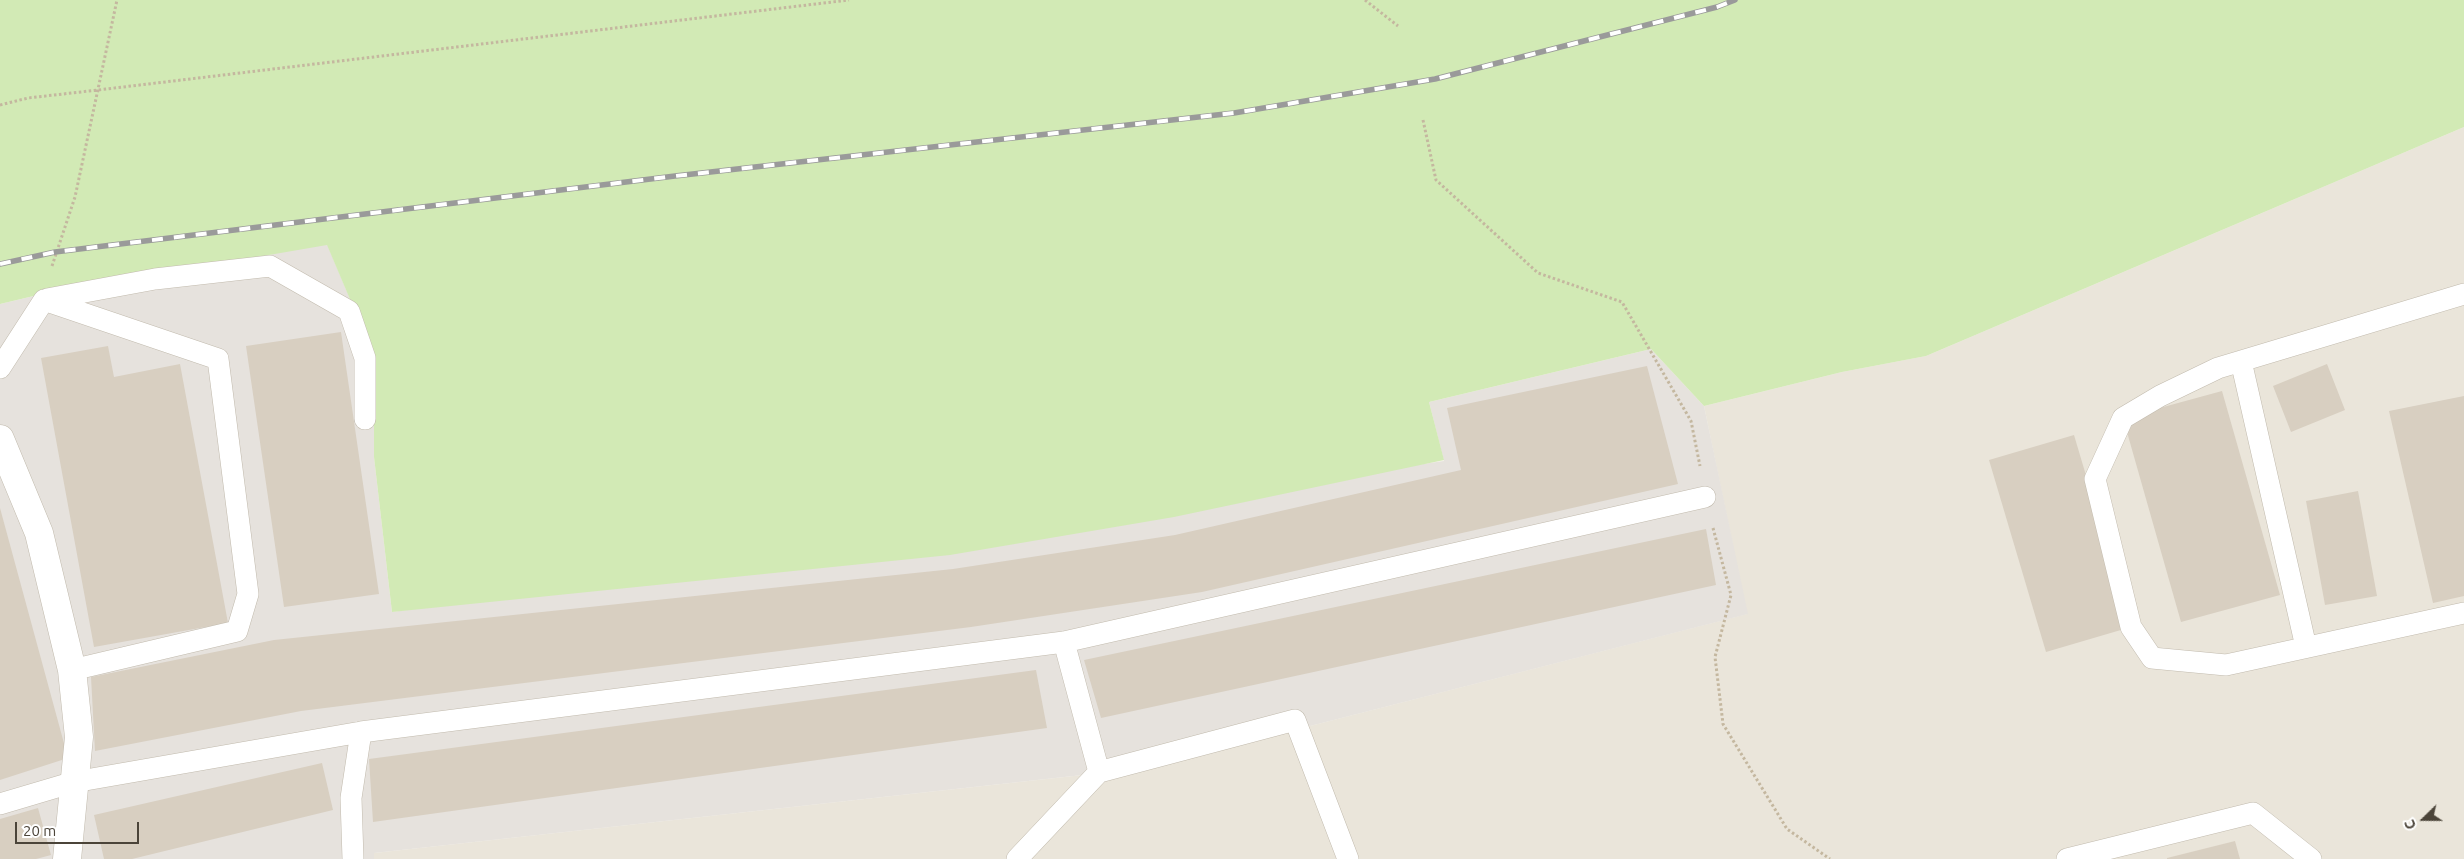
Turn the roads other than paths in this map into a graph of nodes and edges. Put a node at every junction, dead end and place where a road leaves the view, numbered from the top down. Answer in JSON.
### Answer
{"nodes":[{"id":1,"x":2464,"y":294,"type":"edge"},
{"id":2,"x":44,"y":300,"type":"junction"},
{"id":3,"x":2241,"y":361,"type":"junction"},
{"id":4,"x":0,"y":368,"type":"edge"},
{"id":5,"x":365,"y":419,"type":"dead end"},
{"id":6,"x":0,"y":439,"type":"edge"},
{"id":7,"x":1706,"y":497,"type":"dead end"},
{"id":8,"x":2464,"y":613,"type":"edge"},
{"id":9,"x":1064,"y":642,"type":"junction"},
{"id":10,"x":2306,"y":647,"type":"junction"},
{"id":11,"x":72,"y":670,"type":"junction"},
{"id":12,"x":361,"y":732,"type":"junction"},
{"id":13,"x":1099,"y":772,"type":"junction"},
{"id":14,"x":74,"y":782,"type":"junction"},
{"id":15,"x":0,"y":804,"type":"edge"},
{"id":16,"x":67,"y":859,"type":"edge"},
{"id":17,"x":353,"y":859,"type":"edge"},
{"id":18,"x":1017,"y":859,"type":"edge"},
{"id":19,"x":1348,"y":859,"type":"edge"},
{"id":20,"x":2067,"y":859,"type":"edge"},
{"id":21,"x":2312,"y":859,"type":"edge"}],
"edges":[{"from":1,"to":3,"type":"lane"},
{"from":2,"to":4,"type":"lane"},
{"from":2,"to":5,"type":"lane"},
{"from":2,"to":11,"type":"lane"},
{"from":3,"to":10,"type":"lane"},
{"from":3,"to":10,"type":"lane"},
{"from":6,"to":11,"type":"street"},
{"from":7,"to":9,"type":"lane"},
{"from":8,"to":10,"type":"lane"},
{"from":9,"to":12,"type":"lane"},
{"from":9,"to":13,"type":"lane"},
{"from":11,"to":14,"type":"street"},
{"from":12,"to":14,"type":"lane"},
{"from":12,"to":17,"type":"lane"},
{"from":13,"to":18,"type":"lane"},
{"from":13,"to":19,"type":"lane"},
{"from":14,"to":15,"type":"lane"},
{"from":14,"to":16,"type":"street"},
{"from":20,"to":21,"type":"lane"}]}
